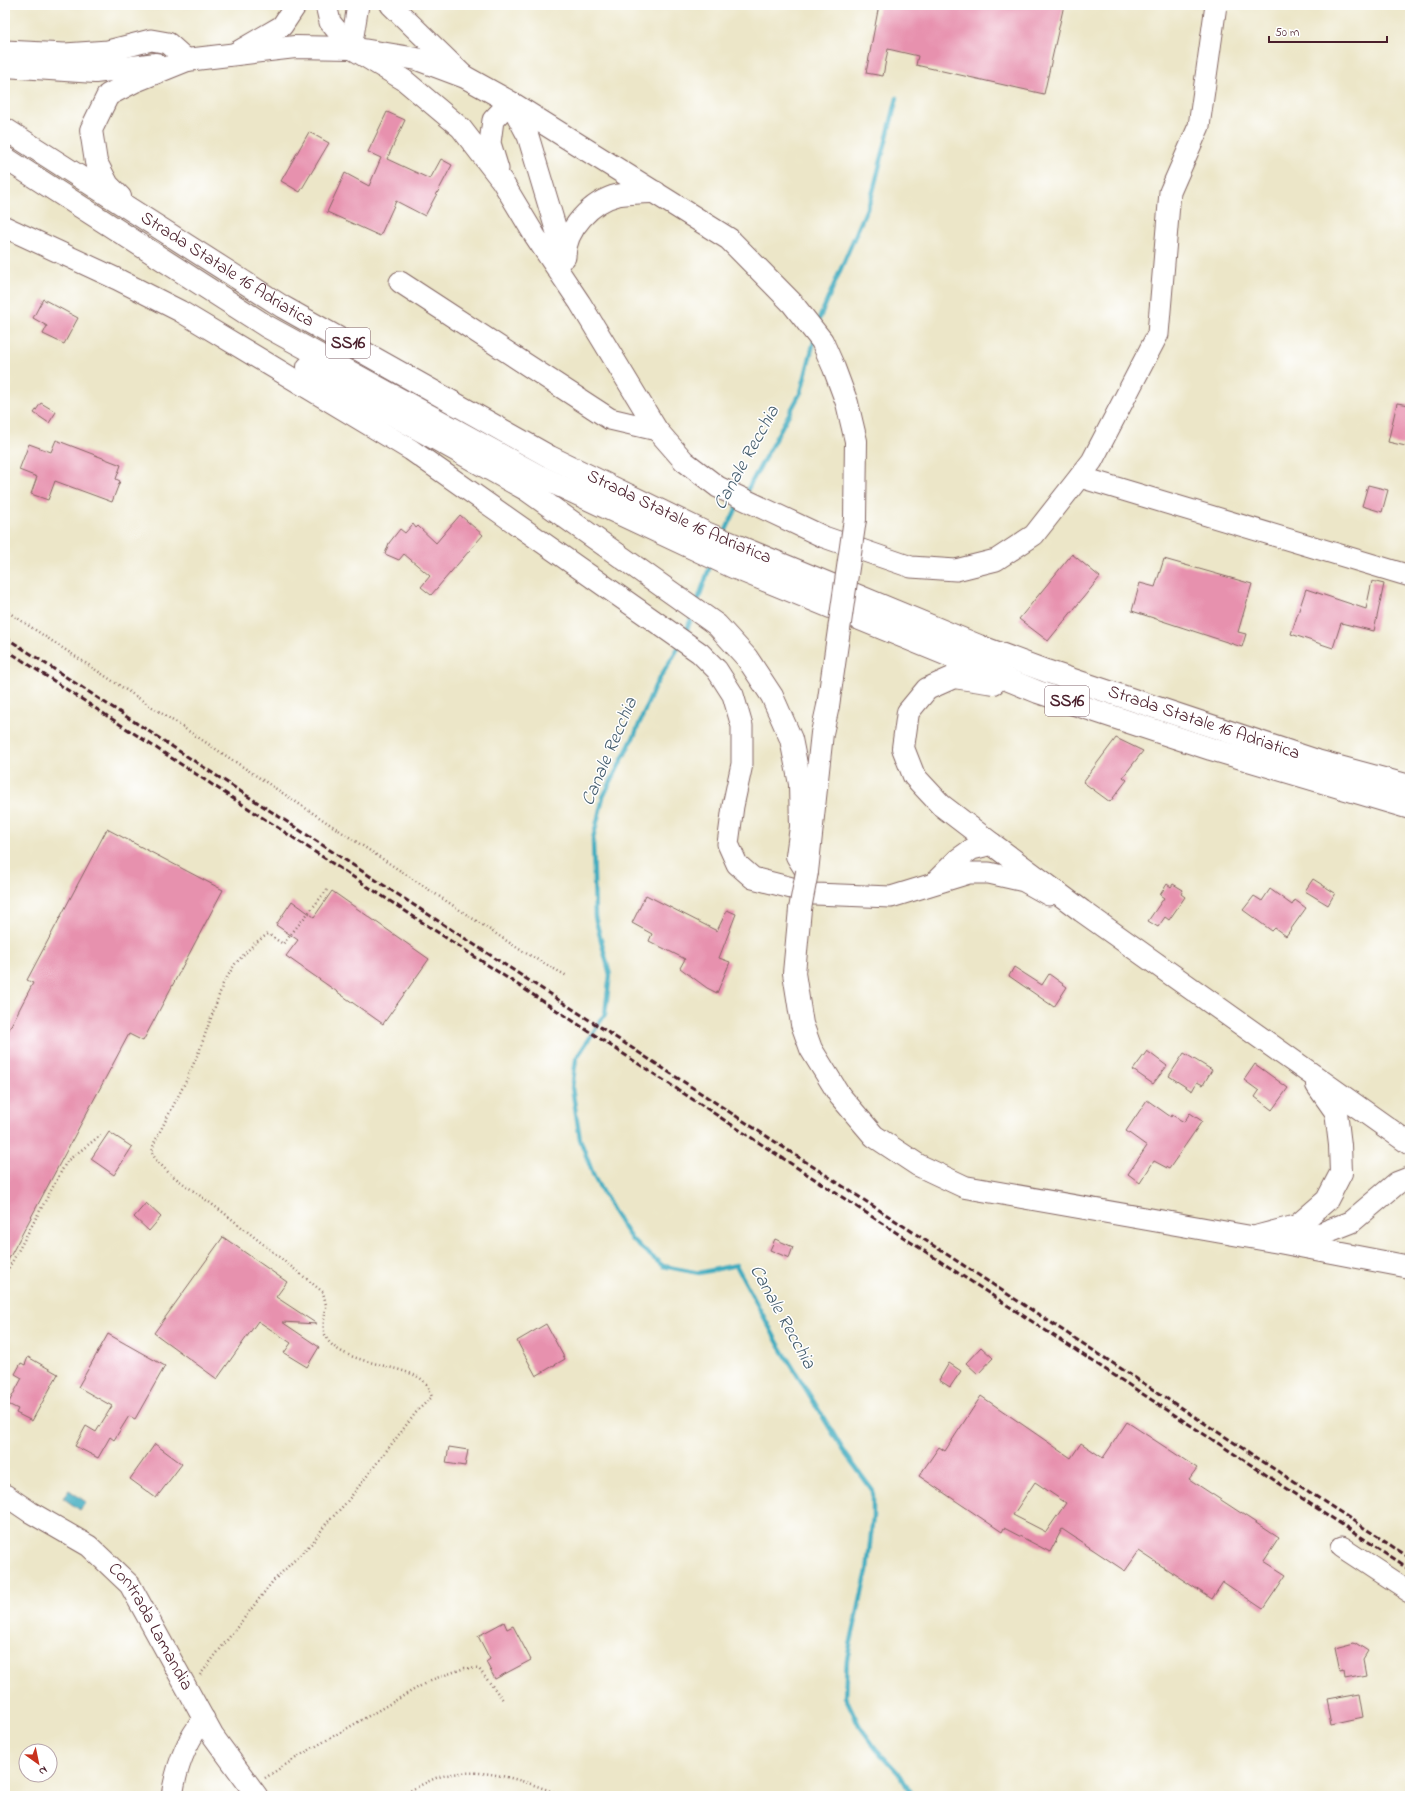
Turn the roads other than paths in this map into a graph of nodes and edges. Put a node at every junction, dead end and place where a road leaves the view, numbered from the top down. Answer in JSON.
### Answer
{"nodes":[{"id":1,"x":296,"y":5,"type":"edge"},
{"id":2,"x":326,"y":5,"type":"edge"},
{"id":3,"x":358,"y":5,"type":"edge"},
{"id":4,"x":391,"y":5,"type":"edge"},
{"id":5,"x":1216,"y":5,"type":"edge"},
{"id":6,"x":351,"y":48,"type":"junction"},
{"id":7,"x":5,"y":51,"type":"edge"},
{"id":8,"x":233,"y":55,"type":"junction"},
{"id":9,"x":187,"y":60,"type":"junction"},
{"id":10,"x":5,"y":66,"type":"edge"},
{"id":11,"x":465,"y":77,"type":"junction"},
{"id":12,"x":510,"y":102,"type":"junction"},
{"id":13,"x":5,"y":129,"type":"edge"},
{"id":14,"x":5,"y":158,"type":"edge"},
{"id":15,"x":502,"y":181,"type":"junction"},
{"id":16,"x":656,"y":192,"type":"junction"},
{"id":17,"x":141,"y":218,"type":"junction"},
{"id":18,"x":5,"y":227,"type":"edge"},
{"id":19,"x":564,"y":256,"type":"junction"},
{"id":20,"x":400,"y":282,"type":"dead end"},
{"id":21,"x":580,"y":303,"type":"junction"},
{"id":22,"x":266,"y":326,"type":"junction"},
{"id":23,"x":657,"y":430,"type":"junction"},
{"id":24,"x":1080,"y":477,"type":"junction"},
{"id":25,"x":701,"y":541,"type":"junction"},
{"id":26,"x":736,"y":558,"type":"junction"},
{"id":27,"x":1410,"y":576,"type":"edge"},
{"id":28,"x":1038,"y":692,"type":"junction"},
{"id":29,"x":1410,"y":786,"type":"edge"},
{"id":30,"x":1410,"y":808,"type":"edge"},
{"id":31,"x":992,"y":844,"type":"junction"},
{"id":32,"x":806,"y":872,"type":"junction"},
{"id":33,"x":969,"y":873,"type":"junction"},
{"id":34,"x":933,"y":884,"type":"junction"},
{"id":35,"x":1082,"y":912,"type":"junction"},
{"id":36,"x":1297,"y":1064,"type":"junction"},
{"id":37,"x":1410,"y":1144,"type":"edge"},
{"id":38,"x":1410,"y":1178,"type":"edge"},
{"id":39,"x":1252,"y":1237,"type":"junction"},
{"id":40,"x":1279,"y":1242,"type":"junction"},
{"id":41,"x":1405,"y":1263,"type":"edge"},
{"id":42,"x":5,"y":1495,"type":"edge"},
{"id":43,"x":1342,"y":1547,"type":"dead end"},
{"id":44,"x":1410,"y":1592,"type":"edge"},
{"id":45,"x":204,"y":1720,"type":"junction"},
{"id":46,"x":256,"y":1795,"type":"edge"},
{"id":47,"x":172,"y":1796,"type":"edge"}],
"edges":[{"from":1,"to":8,"type":"street"},
{"from":2,"to":6,"type":"street"},
{"from":3,"to":6,"type":"street"},
{"from":4,"to":11,"type":"street"},
{"from":5,"to":24,"type":"street"},
{"from":6,"to":8,"type":"main road"},
{"from":6,"to":11,"type":"main road"},
{"from":6,"to":15,"type":"street"},
{"from":7,"to":9,"type":"street"},
{"from":8,"to":9,"type":"main road"},
{"from":9,"to":10,"type":"main road"},
{"from":9,"to":17,"type":"main road"},
{"from":11,"to":12,"type":"main road"},
{"from":12,"to":15,"type":"street"},
{"from":12,"to":16,"type":"main road"},
{"from":12,"to":19,"type":"street"},
{"from":13,"to":17,"type":"main road","name":"Strada Statale 16 Adriatica","number":"SS16"},
{"from":14,"to":22,"type":"main road","name":"Strada Statale 16 Adriatica","number":"SS16"},
{"from":15,"to":21,"type":"street"},
{"from":16,"to":19,"type":"street"},
{"from":16,"to":32,"type":"main road","bridge":true},
{"from":17,"to":25,"type":"main road","name":"Strada Statale 16 Adriatica","number":"SS16"},
{"from":18,"to":34,"type":"street"},
{"from":19,"to":21,"type":"street"},
{"from":20,"to":23,"type":"street"},
{"from":21,"to":23,"type":"street"},
{"from":22,"to":25,"type":"main road","name":"Strada Statale 16 Adriatica","number":"SS16"},
{"from":22,"to":32,"type":"main road"},
{"from":23,"to":24,"type":"street"},
{"from":24,"to":27,"type":"street"},
{"from":25,"to":26,"type":"main road","name":"Strada Statale 16 Adriatica","number":"SS16"},
{"from":26,"to":28,"type":"main road","name":"Strada Statale 16 Adriatica","number":"SS16"},
{"from":26,"to":29,"type":"main road","name":"Strada Statale 16 Adriatica","number":"SS16"},
{"from":28,"to":30,"type":"main road","name":"Strada Statale 16 Adriatica","number":"SS16"},
{"from":28,"to":31,"type":"main road"},
{"from":31,"to":33,"type":"street"},
{"from":31,"to":34,"type":"street"},
{"from":31,"to":35,"type":"main road"},
{"from":32,"to":39,"type":"main road","bridge":true},
{"from":33,"to":34,"type":"street"},
{"from":33,"to":35,"type":"street"},
{"from":35,"to":36,"type":"main road"},
{"from":36,"to":37,"type":"main road"},
{"from":36,"to":39,"type":"main road"},
{"from":38,"to":40,"type":"main road"},
{"from":39,"to":40,"type":"main road"},
{"from":40,"to":41,"type":"main road"},
{"from":42,"to":45,"type":"street","name":"Contrada Lamandia"},
{"from":43,"to":44,"type":"street"},
{"from":45,"to":46,"type":"street","name":"Contrada Lamandia"},
{"from":45,"to":47,"type":"street"}]}
